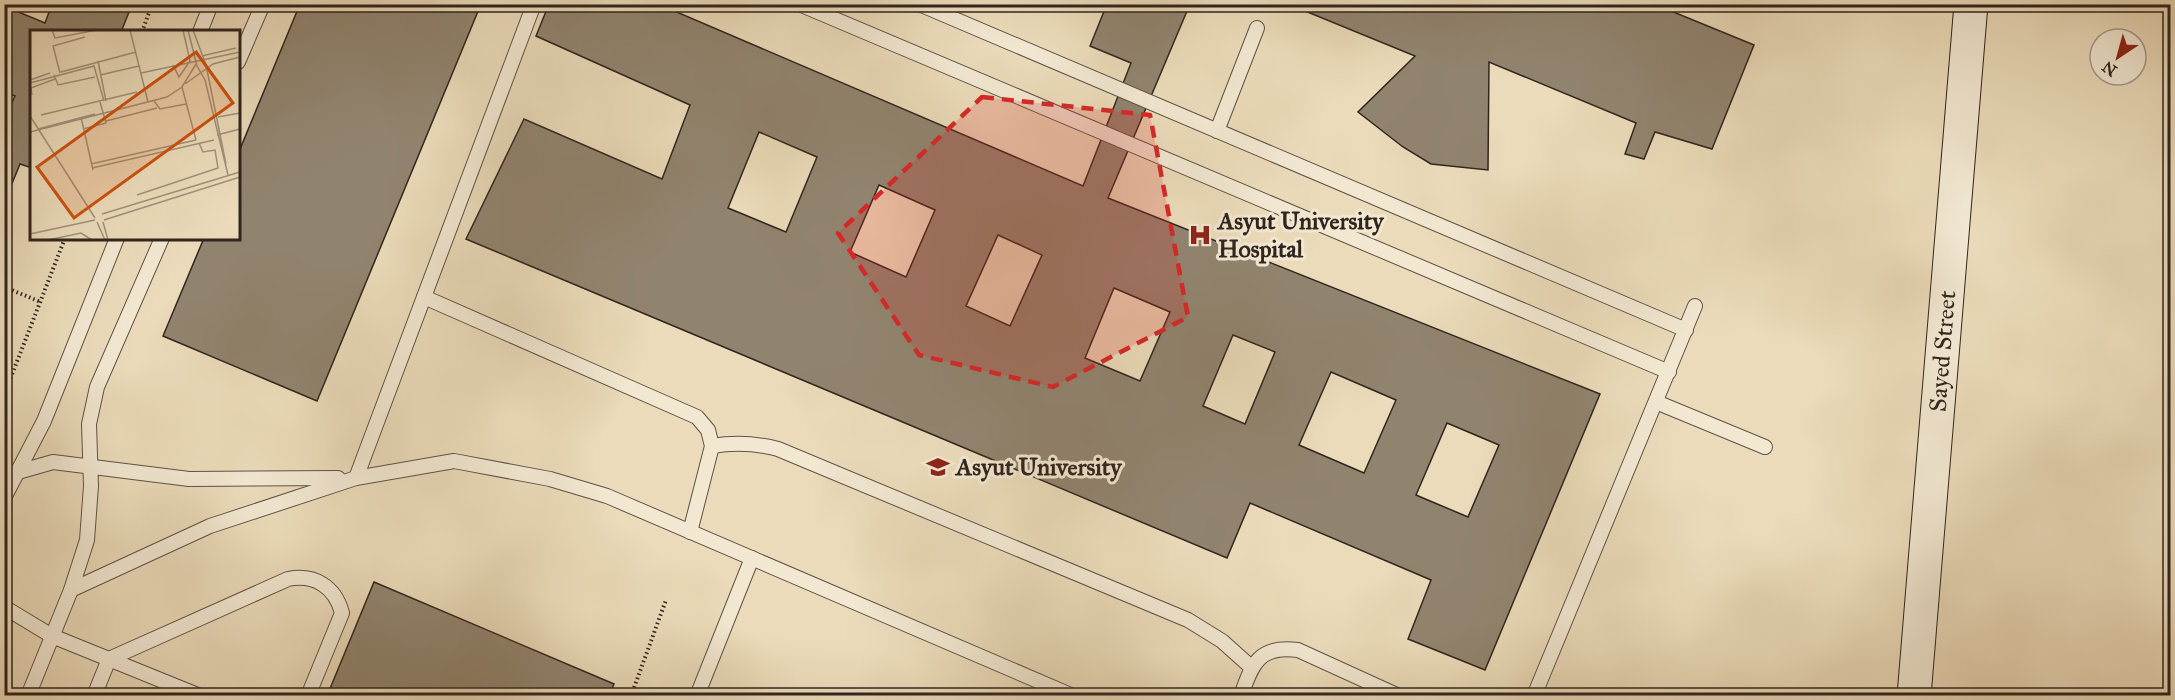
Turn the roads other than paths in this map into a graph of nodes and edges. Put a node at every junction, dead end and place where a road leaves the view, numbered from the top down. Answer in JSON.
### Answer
{"nodes":[{"id":1,"x":211,"y":4,"type":"edge"},
{"id":2,"x":263,"y":4,"type":"edge"},
{"id":3,"x":534,"y":4,"type":"edge"},
{"id":4,"x":799,"y":4,"type":"edge"},
{"id":5,"x":919,"y":4,"type":"edge"},
{"id":6,"x":1971,"y":4,"type":"edge"},
{"id":7,"x":1257,"y":28,"type":"dead end"},
{"id":8,"x":201,"y":30,"type":"edge"},
{"id":9,"x":240,"y":57,"type":"edge"},
{"id":10,"x":1217,"y":131,"type":"junction"},
{"id":11,"x":116,"y":240,"type":"edge"},
{"id":12,"x":161,"y":240,"type":"edge"},
{"id":13,"x":424,"y":297,"type":"junction"},
{"id":14,"x":1695,"y":306,"type":"dead end"},
{"id":15,"x":1686,"y":330,"type":"junction"},
{"id":16,"x":1669,"y":372,"type":"junction"},
{"id":17,"x":1656,"y":402,"type":"junction"},
{"id":18,"x":712,"y":446,"type":"junction"},
{"id":19,"x":1765,"y":447,"type":"dead end"},
{"id":20,"x":90,"y":465,"type":"junction"},
{"id":21,"x":18,"y":471,"type":"junction"},
{"id":22,"x":4,"y":476,"type":"edge"},
{"id":23,"x":356,"y":478,"type":"junction"},
{"id":24,"x":4,"y":498,"type":"edge"},
{"id":25,"x":690,"y":532,"type":"junction"},
{"id":26,"x":752,"y":558,"type":"junction"},
{"id":27,"x":71,"y":590,"type":"junction"},
{"id":28,"x":4,"y":607,"type":"edge"},
{"id":29,"x":52,"y":636,"type":"junction"},
{"id":30,"x":109,"y":659,"type":"junction"},
{"id":31,"x":1251,"y":667,"type":"junction"},
{"id":32,"x":27,"y":696,"type":"edge"},
{"id":33,"x":94,"y":696,"type":"edge"},
{"id":34,"x":200,"y":696,"type":"edge"},
{"id":35,"x":308,"y":696,"type":"edge"},
{"id":36,"x":697,"y":696,"type":"edge"},
{"id":37,"x":1073,"y":696,"type":"edge"},
{"id":38,"x":1241,"y":696,"type":"edge"},
{"id":39,"x":1399,"y":696,"type":"edge"},
{"id":40,"x":1534,"y":696,"type":"edge"},
{"id":41,"x":1914,"y":696,"type":"edge"}],
"edges":[{"from":1,"to":8,"type":"lane"},
{"from":2,"to":9,"type":"lane"},
{"from":3,"to":13,"type":"lane"},
{"from":4,"to":16,"type":"lane"},
{"from":5,"to":10,"type":"lane"},
{"from":6,"to":41,"type":"main road","name":"Sayed Street"},
{"from":7,"to":10,"type":"lane"},
{"from":10,"to":15,"type":"lane"},
{"from":11,"to":21,"type":"lane"},
{"from":12,"to":20,"type":"lane"},
{"from":13,"to":18,"type":"lane"},
{"from":13,"to":23,"type":"lane"},
{"from":14,"to":15,"type":"lane"},
{"from":15,"to":16,"type":"lane"},
{"from":16,"to":17,"type":"lane"},
{"from":17,"to":19,"type":"lane"},
{"from":17,"to":40,"type":"lane"},
{"from":18,"to":25,"type":"lane"},
{"from":18,"to":31,"type":"lane"},
{"from":20,"to":21,"type":"lane"},
{"from":20,"to":23,"type":"lane"},
{"from":20,"to":27,"type":"lane"},
{"from":21,"to":22,"type":"lane"},
{"from":21,"to":24,"type":"lane"},
{"from":23,"to":25,"type":"lane"},
{"from":23,"to":27,"type":"lane"},
{"from":25,"to":26,"type":"lane"},
{"from":26,"to":36,"type":"lane"},
{"from":26,"to":37,"type":"lane"},
{"from":27,"to":29,"type":"lane"},
{"from":28,"to":29,"type":"lane"},
{"from":29,"to":30,"type":"lane"},
{"from":29,"to":32,"type":"lane"},
{"from":30,"to":33,"type":"lane"},
{"from":30,"to":34,"type":"lane"},
{"from":30,"to":35,"type":"lane"},
{"from":31,"to":38,"type":"lane"},
{"from":31,"to":39,"type":"lane"}]}
